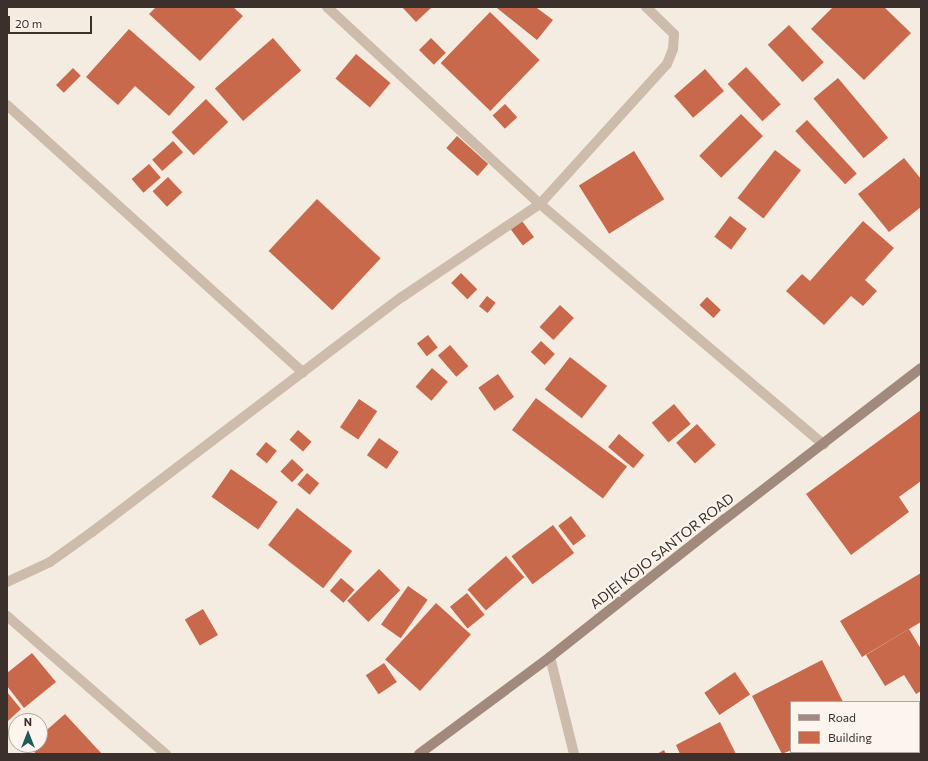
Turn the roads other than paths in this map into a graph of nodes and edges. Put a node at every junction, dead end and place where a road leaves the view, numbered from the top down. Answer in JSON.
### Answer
{"nodes":[{"id":1,"x":327,"y":7,"type":"edge"},
{"id":2,"x":646,"y":7,"type":"edge"},
{"id":3,"x":7,"y":105,"type":"edge"},
{"id":4,"x":540,"y":204,"type":"junction"},
{"id":5,"x":921,"y":368,"type":"edge"},
{"id":6,"x":303,"y":372,"type":"junction"},
{"id":7,"x":824,"y":445,"type":"junction"},
{"id":8,"x":7,"y":582,"type":"edge"},
{"id":9,"x":7,"y":616,"type":"edge"},
{"id":10,"x":550,"y":657,"type":"junction"},
{"id":11,"x":166,"y":754,"type":"edge"},
{"id":12,"x":419,"y":754,"type":"edge"},
{"id":13,"x":574,"y":754,"type":"edge"}],
"edges":[{"from":1,"to":4,"type":"street"},
{"from":2,"to":4,"type":"street"},
{"from":3,"to":6,"type":"street"},
{"from":4,"to":6,"type":"street"},
{"from":4,"to":7,"type":"street"},
{"from":5,"to":7,"type":"street","name":"ADJEI KOJO SANTOR ROAD"},
{"from":6,"to":8,"type":"street"},
{"from":7,"to":10,"type":"street","name":"ADJEI KOJO SANTOR ROAD"},
{"from":9,"to":11,"type":"street"},
{"from":10,"to":12,"type":"street","name":"ADJEI KOJO SANTOR ROAD"},
{"from":10,"to":13,"type":"street"}]}
